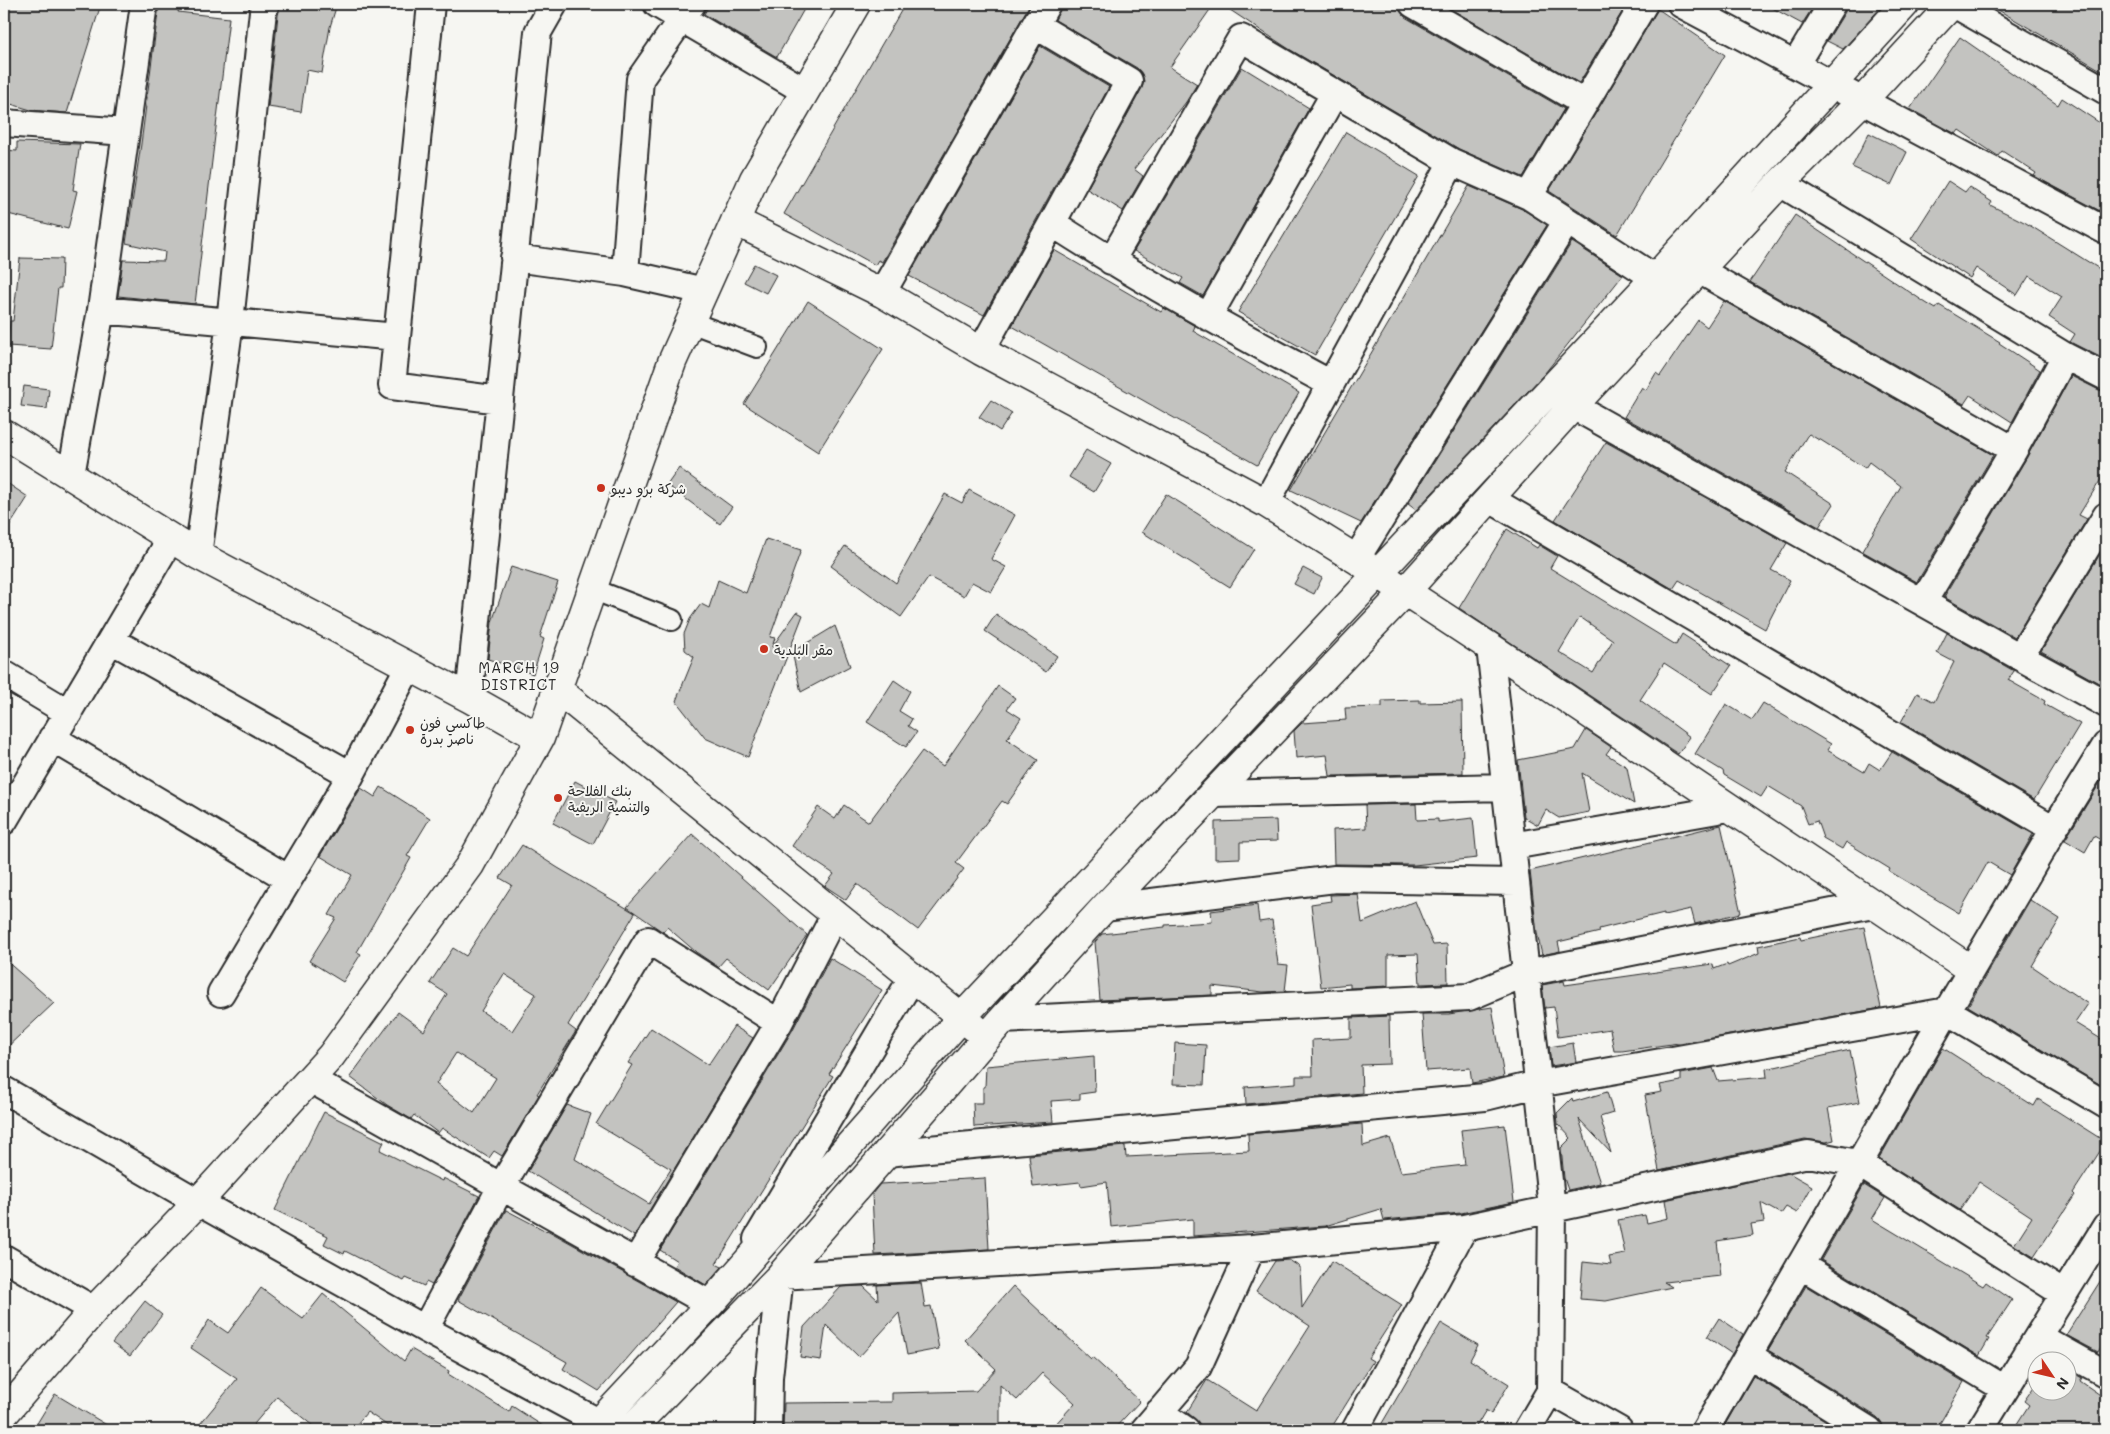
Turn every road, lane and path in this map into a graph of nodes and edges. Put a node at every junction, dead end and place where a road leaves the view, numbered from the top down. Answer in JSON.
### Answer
{"nodes":[{"id":1,"x":144,"y":4,"type":"edge"},
{"id":2,"x":431,"y":4,"type":"edge"},
{"id":3,"x":554,"y":4,"type":"edge"},
{"id":4,"x":657,"y":4,"type":"edge"},
{"id":5,"x":856,"y":4,"type":"edge"},
{"id":6,"x":1414,"y":4,"type":"edge"},
{"id":7,"x":1644,"y":4,"type":"edge"},
{"id":8,"x":1832,"y":4,"type":"edge"},
{"id":9,"x":1905,"y":4,"type":"edge"},
{"id":10,"x":1953,"y":4,"type":"edge"},
{"id":11,"x":1685,"y":5,"type":"edge"},
{"id":12,"x":260,"y":6,"type":"edge"},
{"id":13,"x":687,"y":12,"type":"edge"},
{"id":14,"x":1041,"y":14,"type":"edge"},
{"id":15,"x":1795,"y":65,"type":"junction"},
{"id":16,"x":1831,"y":85,"type":"junction"},
{"id":17,"x":2106,"y":90,"type":"edge"},
{"id":18,"x":805,"y":91,"type":"junction"},
{"id":19,"x":1334,"y":94,"type":"junction"},
{"id":20,"x":1863,"y":100,"type":"junction"},
{"id":21,"x":1584,"y":103,"type":"junction"},
{"id":22,"x":4,"y":123,"type":"edge"},
{"id":23,"x":126,"y":132,"type":"junction"},
{"id":24,"x":1452,"y":162,"type":"junction"},
{"id":25,"x":1780,"y":183,"type":"junction"},
{"id":26,"x":1529,"y":196,"type":"junction"},
{"id":27,"x":735,"y":221,"type":"junction"},
{"id":28,"x":1567,"y":221,"type":"junction"},
{"id":29,"x":1052,"y":223,"type":"junction"},
{"id":30,"x":2106,"y":231,"type":"edge"},
{"id":31,"x":514,"y":258,"type":"junction"},
{"id":32,"x":1111,"y":261,"type":"junction"},
{"id":33,"x":1699,"y":270,"type":"junction"},
{"id":34,"x":625,"y":273,"type":"junction"},
{"id":35,"x":1655,"y":278,"type":"junction"},
{"id":36,"x":704,"y":291,"type":"junction"},
{"id":37,"x":882,"y":293,"type":"junction"},
{"id":38,"x":101,"y":310,"type":"junction"},
{"id":39,"x":1208,"y":317,"type":"junction"},
{"id":40,"x":230,"y":322,"type":"junction"},
{"id":41,"x":690,"y":322,"type":"junction"},
{"id":42,"x":397,"y":338,"type":"junction"},
{"id":43,"x":757,"y":347,"type":"dead end"},
{"id":44,"x":981,"y":351,"type":"junction"},
{"id":45,"x":2065,"y":356,"type":"junction"},
{"id":46,"x":2106,"y":376,"type":"edge"},
{"id":47,"x":1331,"y":384,"type":"junction"},
{"id":48,"x":500,"y":400,"type":"junction"},
{"id":49,"x":1572,"y":406,"type":"junction"},
{"id":50,"x":4,"y":434,"type":"edge"},
{"id":51,"x":2014,"y":450,"type":"junction"},
{"id":52,"x":71,"y":475,"type":"junction"},
{"id":53,"x":1490,"y":499,"type":"junction"},
{"id":54,"x":1266,"y":503,"type":"junction"},
{"id":55,"x":2106,"y":516,"type":"edge"},
{"id":56,"x":171,"y":538,"type":"junction"},
{"id":57,"x":198,"y":555,"type":"junction"},
{"id":58,"x":1356,"y":559,"type":"junction"},
{"id":59,"x":1378,"y":575,"type":"junction"},
{"id":60,"x":592,"y":589,"type":"junction"},
{"id":61,"x":1405,"y":592,"type":"junction"},
{"id":62,"x":1923,"y":602,"type":"junction"},
{"id":63,"x":672,"y":620,"type":"dead end"},
{"id":64,"x":112,"y":640,"type":"junction"},
{"id":65,"x":1490,"y":647,"type":"junction"},
{"id":66,"x":2020,"y":658,"type":"junction"},
{"id":67,"x":409,"y":666,"type":"junction"},
{"id":68,"x":4,"y":674,"type":"edge"},
{"id":69,"x":557,"y":689,"type":"junction"},
{"id":70,"x":469,"y":698,"type":"junction"},
{"id":71,"x":2106,"y":704,"type":"edge"},
{"id":72,"x":69,"y":713,"type":"junction"},
{"id":73,"x":52,"y":738,"type":"junction"},
{"id":74,"x":540,"y":738,"type":"junction"},
{"id":75,"x":2106,"y":745,"type":"edge"},
{"id":76,"x":350,"y":775,"type":"junction"},
{"id":77,"x":1505,"y":787,"type":"junction"},
{"id":78,"x":1213,"y":794,"type":"junction"},
{"id":79,"x":1729,"y":808,"type":"junction"},
{"id":80,"x":6,"y":813,"type":"edge"},
{"id":81,"x":2054,"y":829,"type":"junction"},
{"id":82,"x":1512,"y":846,"type":"junction"},
{"id":83,"x":289,"y":879,"type":"junction"},
{"id":84,"x":1516,"y":882,"type":"junction"},
{"id":85,"x":1873,"y":904,"type":"junction"},
{"id":86,"x":1104,"y":908,"type":"junction"},
{"id":87,"x":835,"y":914,"type":"junction"},
{"id":88,"x":1970,"y":969,"type":"junction"},
{"id":89,"x":1526,"y":973,"type":"junction"},
{"id":90,"x":912,"y":978,"type":"junction"},
{"id":91,"x":222,"y":992,"type":"dead end"},
{"id":92,"x":1947,"y":1011,"type":"junction"},
{"id":93,"x":962,"y":1017,"type":"junction"},
{"id":94,"x":779,"y":1022,"type":"junction"},
{"id":95,"x":994,"y":1029,"type":"junction"},
{"id":96,"x":310,"y":1079,"type":"junction"},
{"id":97,"x":1538,"y":1084,"type":"junction"},
{"id":98,"x":4,"y":1090,"type":"edge"},
{"id":99,"x":2106,"y":1105,"type":"edge"},
{"id":100,"x":886,"y":1153,"type":"junction"},
{"id":101,"x":1858,"y":1164,"type":"junction"},
{"id":102,"x":501,"y":1186,"type":"junction"},
{"id":103,"x":198,"y":1202,"type":"junction"},
{"id":104,"x":1552,"y":1208,"type":"junction"},
{"id":105,"x":2106,"y":1226,"type":"edge"},
{"id":106,"x":1464,"y":1228,"type":"junction"},
{"id":107,"x":1252,"y":1248,"type":"junction"},
{"id":108,"x":4,"y":1258,"type":"edge"},
{"id":109,"x":635,"y":1263,"type":"junction"},
{"id":110,"x":1800,"y":1264,"type":"junction"},
{"id":111,"x":740,"y":1268,"type":"junction"},
{"id":112,"x":780,"y":1276,"type":"junction"},
{"id":113,"x":2064,"y":1294,"type":"junction"},
{"id":114,"x":710,"y":1304,"type":"junction"},
{"id":115,"x":94,"y":1310,"type":"junction"},
{"id":116,"x":425,"y":1329,"type":"junction"},
{"id":117,"x":2038,"y":1336,"type":"junction"},
{"id":118,"x":1748,"y":1355,"type":"junction"},
{"id":119,"x":2106,"y":1374,"type":"edge"},
{"id":120,"x":2005,"y":1389,"type":"junction"},
{"id":121,"x":1550,"y":1391,"type":"junction"},
{"id":122,"x":4,"y":1414,"type":"edge"},
{"id":123,"x":1152,"y":1421,"type":"edge"},
{"id":124,"x":602,"y":1428,"type":"edge"},
{"id":125,"x":630,"y":1430,"type":"edge"},
{"id":126,"x":768,"y":1430,"type":"edge"},
{"id":127,"x":1186,"y":1430,"type":"edge"},
{"id":128,"x":1355,"y":1430,"type":"edge"},
{"id":129,"x":1528,"y":1430,"type":"edge"},
{"id":130,"x":1619,"y":1430,"type":"edge"},
{"id":131,"x":1705,"y":1430,"type":"edge"},
{"id":132,"x":1869,"y":1430,"type":"edge"},
{"id":133,"x":1980,"y":1430,"type":"edge"}],
"edges":[{"from":1,"to":23,"type":"street"},
{"from":2,"to":42,"type":"street"},
{"from":3,"to":31,"type":"street"},
{"from":4,"to":13,"type":"street"},
{"from":5,"to":18,"type":"street"},
{"from":6,"to":21,"type":"street"},
{"from":7,"to":21,"type":"street"},
{"from":8,"to":15,"type":"street"},
{"from":9,"to":16,"type":"street"},
{"from":10,"to":17,"type":"street"},
{"from":10,"to":20,"type":"street"},
{"from":11,"to":15,"type":"street"},
{"from":12,"to":40,"type":"street"},
{"from":13,"to":18,"type":"street"},
{"from":13,"to":34,"type":"street"},
{"from":14,"to":29,"type":"street"},
{"from":14,"to":37,"type":"street"},
{"from":15,"to":16,"type":"street"},
{"from":16,"to":20,"type":"street"},
{"from":16,"to":35,"type":"street"},
{"from":18,"to":27,"type":"street"},
{"from":19,"to":24,"type":"street"},
{"from":19,"to":32,"type":"street"},
{"from":19,"to":39,"type":"street"},
{"from":20,"to":25,"type":"street"},
{"from":20,"to":30,"type":"street"},
{"from":21,"to":26,"type":"street"},
{"from":22,"to":23,"type":"street"},
{"from":23,"to":38,"type":"street"},
{"from":24,"to":26,"type":"street"},
{"from":24,"to":47,"type":"street"},
{"from":25,"to":33,"type":"street"},
{"from":25,"to":45,"type":"street"},
{"from":26,"to":28,"type":"street"},
{"from":27,"to":36,"type":"street"},
{"from":27,"to":37,"type":"street"},
{"from":28,"to":35,"type":"street"},
{"from":28,"to":58,"type":"street"},
{"from":29,"to":32,"type":"street"},
{"from":29,"to":44,"type":"street"},
{"from":31,"to":34,"type":"street"},
{"from":31,"to":48,"type":"street"},
{"from":32,"to":39,"type":"street"},
{"from":33,"to":49,"type":"street"},
{"from":33,"to":51,"type":"street"},
{"from":34,"to":36,"type":"street"},
{"from":35,"to":59,"type":"street"},
{"from":36,"to":41,"type":"street"},
{"from":37,"to":44,"type":"street"},
{"from":38,"to":40,"type":"street"},
{"from":38,"to":52,"type":"street"},
{"from":39,"to":47,"type":"street"},
{"from":40,"to":42,"type":"street"},
{"from":40,"to":57,"type":"street"},
{"from":41,"to":43,"type":"street"},
{"from":41,"to":60,"type":"street"},
{"from":42,"to":48,"type":"street"},
{"from":44,"to":54,"type":"street"},
{"from":45,"to":46,"type":"street"},
{"from":45,"to":51,"type":"street"},
{"from":47,"to":54,"type":"street"},
{"from":48,"to":70,"type":"street"},
{"from":49,"to":53,"type":"street"},
{"from":49,"to":62,"type":"street"},
{"from":50,"to":52,"type":"street"},
{"from":51,"to":62,"type":"street"},
{"from":52,"to":56,"type":"street"},
{"from":53,"to":61,"type":"street"},
{"from":53,"to":81,"type":"street"},
{"from":54,"to":58,"type":"street"},
{"from":55,"to":66,"type":"street"},
{"from":56,"to":57,"type":"street"},
{"from":56,"to":64,"type":"street"},
{"from":57,"to":67,"type":"street"},
{"from":58,"to":59,"type":"street"},
{"from":59,"to":61,"type":"street"},
{"from":59,"to":93,"type":"street"},
{"from":60,"to":63,"type":"street"},
{"from":60,"to":69,"type":"street"},
{"from":61,"to":65,"type":"street"},
{"from":61,"to":78,"type":"street"},
{"from":62,"to":66,"type":"street"},
{"from":64,"to":72,"type":"street"},
{"from":64,"to":76,"type":"street"},
{"from":65,"to":77,"type":"street"},
{"from":65,"to":79,"type":"street"},
{"from":66,"to":71,"type":"street"},
{"from":67,"to":70,"type":"street"},
{"from":67,"to":76,"type":"street"},
{"from":68,"to":72,"type":"street"},
{"from":69,"to":74,"type":"street"},
{"from":69,"to":87,"type":"street"},
{"from":70,"to":74,"type":"street"},
{"from":72,"to":73,"type":"street"},
{"from":73,"to":80,"type":"street"},
{"from":73,"to":83,"type":"street"},
{"from":74,"to":96,"type":"street"},
{"from":75,"to":81,"type":"street"},
{"from":76,"to":83,"type":"street"},
{"from":77,"to":78,"type":"street"},
{"from":77,"to":82,"type":"street"},
{"from":78,"to":86,"type":"street"},
{"from":79,"to":82,"type":"street"},
{"from":79,"to":85,"type":"street"},
{"from":81,"to":88,"type":"street"},
{"from":82,"to":84,"type":"street"},
{"from":83,"to":91,"type":"street"},
{"from":84,"to":86,"type":"street"},
{"from":84,"to":89,"type":"street"},
{"from":85,"to":88,"type":"street"},
{"from":85,"to":89,"type":"street"},
{"from":86,"to":95,"type":"street"},
{"from":87,"to":90,"type":"street"},
{"from":87,"to":94,"type":"street"},
{"from":88,"to":92,"type":"street"},
{"from":89,"to":95,"type":"street"},
{"from":89,"to":97,"type":"street"},
{"from":90,"to":93,"type":"street"},
{"from":90,"to":111,"type":"street"},
{"from":92,"to":97,"type":"street"},
{"from":92,"to":99,"type":"street"},
{"from":92,"to":101,"type":"street"},
{"from":93,"to":95,"type":"street"},
{"from":93,"to":111,"type":"street"},
{"from":94,"to":102,"type":"street"},
{"from":94,"to":109,"type":"street"},
{"from":95,"to":100,"type":"street"},
{"from":96,"to":102,"type":"street"},
{"from":96,"to":103,"type":"street"},
{"from":97,"to":100,"type":"street"},
{"from":97,"to":104,"type":"street"},
{"from":98,"to":103,"type":"street"},
{"from":100,"to":112,"type":"street"},
{"from":101,"to":104,"type":"street"},
{"from":101,"to":110,"type":"street"},
{"from":101,"to":113,"type":"street"},
{"from":102,"to":109,"type":"street"},
{"from":102,"to":116,"type":"street"},
{"from":103,"to":115,"type":"street"},
{"from":103,"to":116,"type":"street"},
{"from":104,"to":106,"type":"street"},
{"from":104,"to":121,"type":"street"},
{"from":105,"to":113,"type":"street"},
{"from":106,"to":107,"type":"street"},
{"from":106,"to":128,"type":"street"},
{"from":107,"to":112,"type":"street"},
{"from":107,"to":123,"type":"street"},
{"from":108,"to":115,"type":"street"},
{"from":109,"to":114,"type":"street"},
{"from":110,"to":118,"type":"street"},
{"from":110,"to":120,"type":"street"},
{"from":111,"to":114,"type":"street"},
{"from":112,"to":125,"type":"street"},
{"from":112,"to":126,"type":"street"},
{"from":113,"to":117,"type":"street"},
{"from":114,"to":124,"type":"street"},
{"from":115,"to":122,"type":"street"},
{"from":116,"to":124,"type":"street"},
{"from":117,"to":119,"type":"street"},
{"from":117,"to":120,"type":"street"},
{"from":118,"to":131,"type":"street"},
{"from":118,"to":132,"type":"street"},
{"from":120,"to":133,"type":"street"},
{"from":121,"to":129,"type":"street"},
{"from":121,"to":130,"type":"street"},
{"from":123,"to":127,"type":"street"}]}
